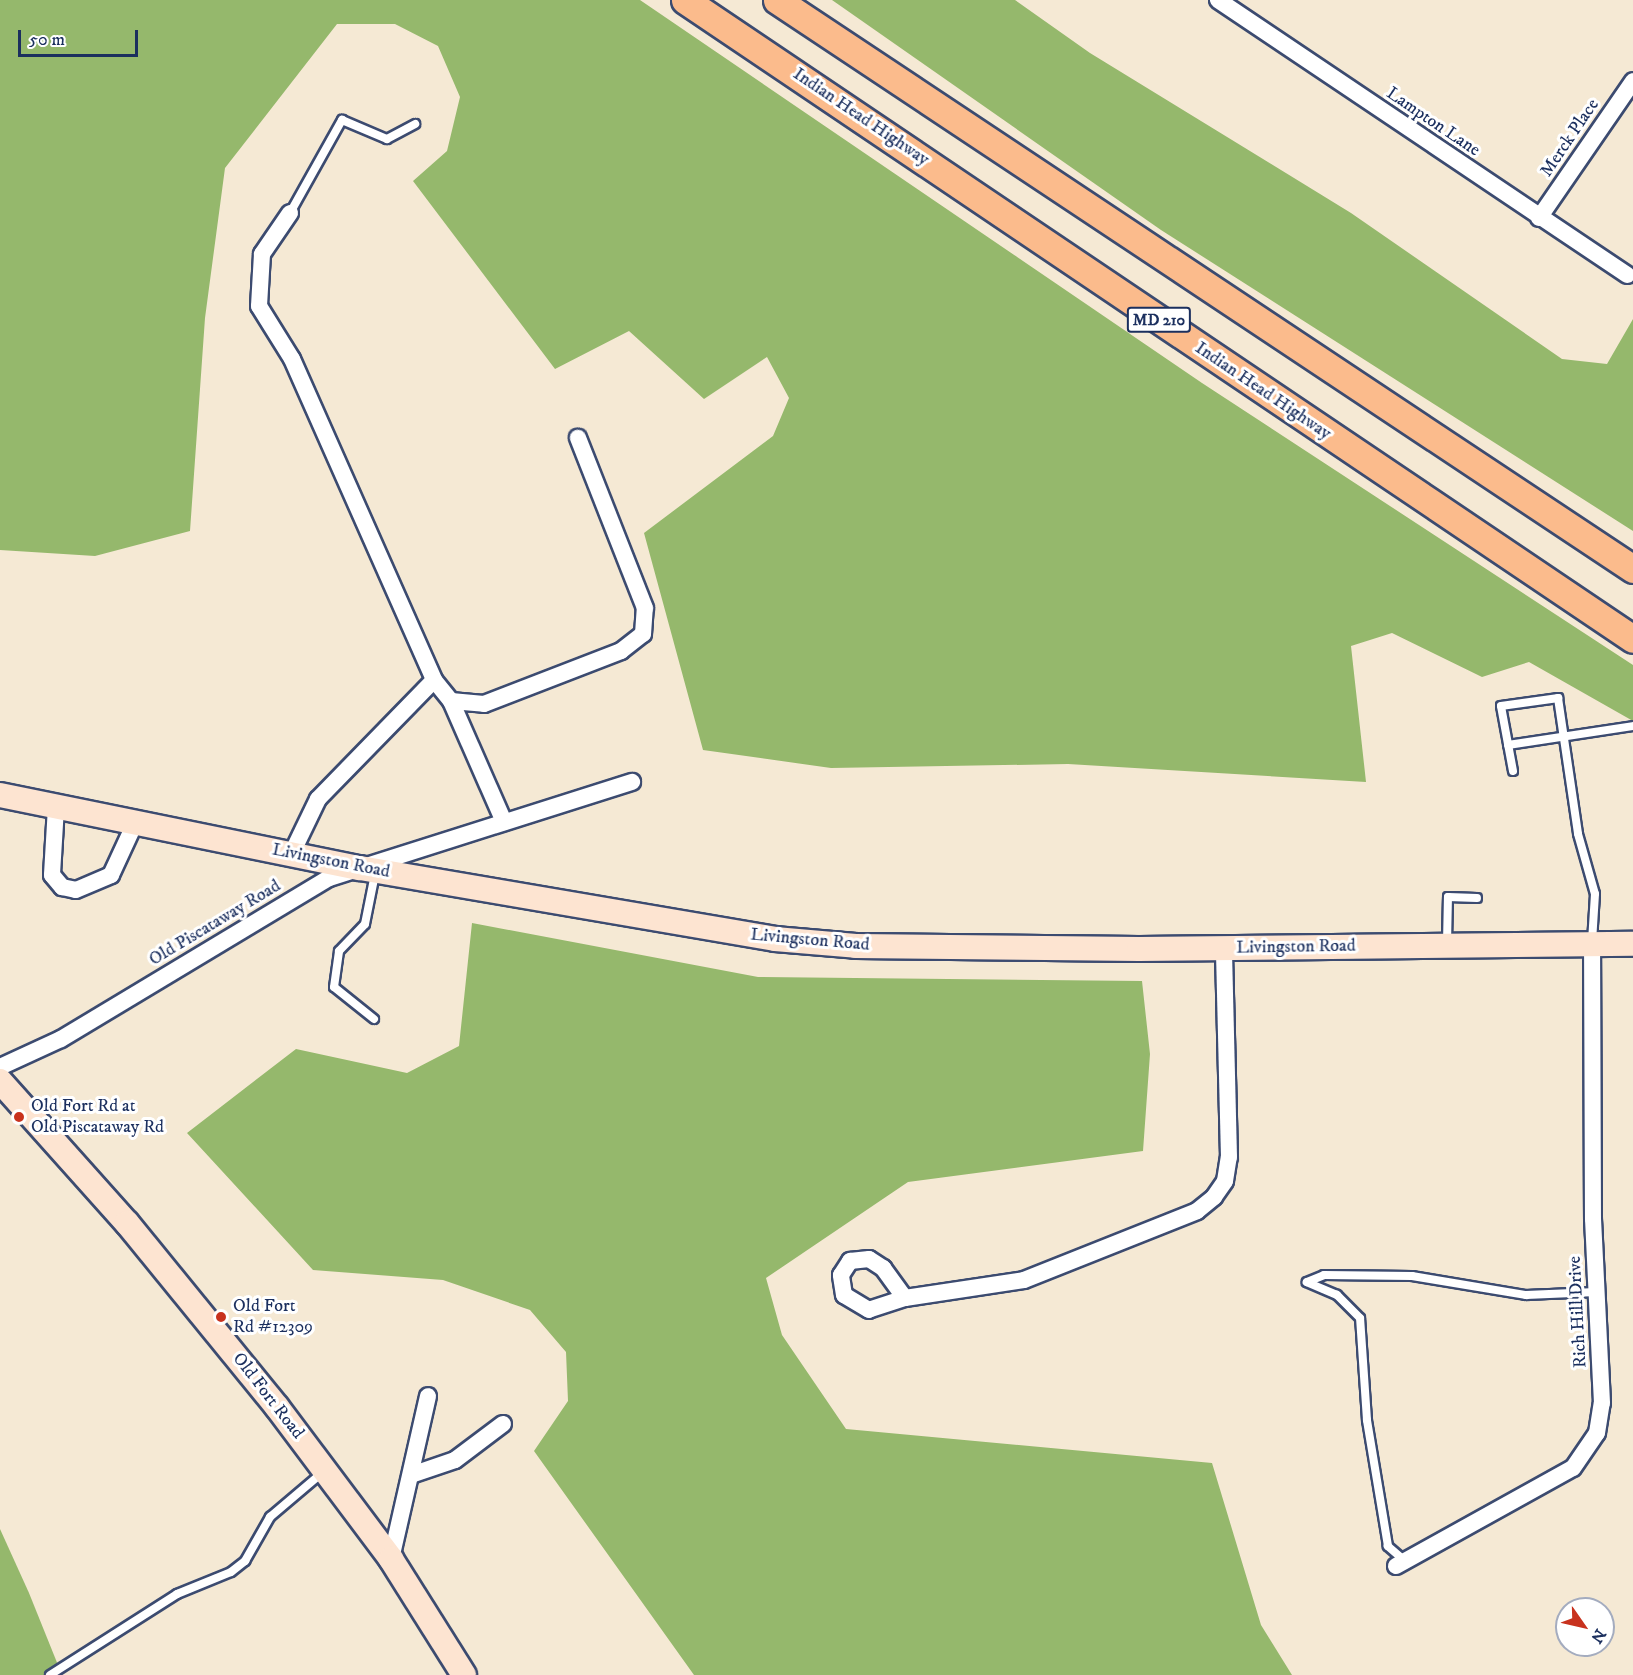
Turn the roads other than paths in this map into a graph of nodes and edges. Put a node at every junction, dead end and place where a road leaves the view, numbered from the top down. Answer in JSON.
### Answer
{"nodes":[{"id":1,"x":685,"y":0,"type":"edge"},
{"id":2,"x":777,"y":0,"type":"edge"},
{"id":3,"x":1218,"y":0,"type":"edge"},
{"id":4,"x":1633,"y":81,"type":"edge"},
{"id":5,"x":415,"y":124,"type":"dead end"},
{"id":6,"x":290,"y":213,"type":"joint"},
{"id":7,"x":1539,"y":218,"type":"junction"},
{"id":8,"x":1627,"y":275,"type":"dead end"},
{"id":9,"x":578,"y":438,"type":"dead end"},
{"id":10,"x":1633,"y":569,"type":"edge"},
{"id":11,"x":1633,"y":639,"type":"edge"},
{"id":12,"x":434,"y":680,"type":"junction"},
{"id":13,"x":451,"y":701,"type":"junction"},
{"id":14,"x":1633,"y":726,"type":"edge"},
{"id":15,"x":1564,"y":737,"type":"junction"},
{"id":16,"x":1508,"y":745,"type":"junction"},
{"id":17,"x":1513,"y":771,"type":"dead end"},
{"id":18,"x":632,"y":782,"type":"dead end"},
{"id":19,"x":0,"y":795,"type":"edge"},
{"id":20,"x":56,"y":807,"type":"junction"},
{"id":21,"x":504,"y":822,"type":"junction"},
{"id":22,"x":135,"y":823,"type":"junction"},
{"id":23,"x":292,"y":853,"type":"junction"},
{"id":24,"x":368,"y":869,"type":"junction"},
{"id":25,"x":1477,"y":898,"type":"dead end"},
{"id":26,"x":1592,"y":943,"type":"junction"},
{"id":27,"x":1633,"y":944,"type":"edge"},
{"id":28,"x":1447,"y":947,"type":"junction"},
{"id":29,"x":1224,"y":948,"type":"junction"},
{"id":30,"x":374,"y":1019,"type":"dead end"},
{"id":31,"x":0,"y":1067,"type":"edge"},
{"id":32,"x":0,"y":1081,"type":"edge"},
{"id":33,"x":1596,"y":1292,"type":"junction"},
{"id":34,"x":905,"y":1298,"type":"dead end"},
{"id":35,"x":428,"y":1396,"type":"dead end"},
{"id":36,"x":503,"y":1424,"type":"dead end"},
{"id":37,"x":326,"y":1469,"type":"junction"},
{"id":38,"x":414,"y":1474,"type":"junction"},
{"id":39,"x":391,"y":1559,"type":"junction"},
{"id":40,"x":1400,"y":1564,"type":"joint"},
{"id":41,"x":50,"y":1675,"type":"edge"},
{"id":42,"x":464,"y":1675,"type":"edge"}],
"edges":[{"from":1,"to":11,"type":"highway","name":"Indian Head Highway","number":"MD 210"},
{"from":2,"to":10,"type":"highway","number":"MD 210"},
{"from":3,"to":7,"type":"street","name":"Lampton Lane"},
{"from":4,"to":7,"type":"street","name":"Merck Place"},
{"from":5,"to":6,"type":"lane"},
{"from":6,"to":12,"type":"street"},
{"from":7,"to":8,"type":"street","name":"Lampton Lane"},
{"from":9,"to":13,"type":"street"},
{"from":12,"to":13,"type":"street"},
{"from":12,"to":23,"type":"street"},
{"from":13,"to":21,"type":"street"},
{"from":14,"to":15,"type":"lane"},
{"from":15,"to":16,"type":"lane"},
{"from":15,"to":16,"type":"lane"},
{"from":15,"to":26,"type":"lane"},
{"from":16,"to":17,"type":"lane"},
{"from":18,"to":21,"type":"street","name":"Old Piscataway Road"},
{"from":19,"to":20,"type":"main road","name":"Livingston Road"},
{"from":20,"to":22,"type":"main road","name":"Livingston Road"},
{"from":20,"to":22,"type":"street"},
{"from":21,"to":24,"type":"street","name":"Old Piscataway Road"},
{"from":22,"to":23,"type":"main road","name":"Livingston Road"},
{"from":23,"to":24,"type":"main road","name":"Livingston Road"},
{"from":24,"to":29,"type":"main road","name":"Livingston Road"},
{"from":24,"to":30,"type":"lane"},
{"from":24,"to":31,"type":"street","name":"Old Piscataway Road"},
{"from":25,"to":28,"type":"lane"},
{"from":26,"to":27,"type":"main road","name":"Livingston Road"},
{"from":26,"to":28,"type":"main road","name":"Livingston Road"},
{"from":26,"to":33,"type":"street","name":"Rich Hill Drive"},
{"from":28,"to":29,"type":"main road","name":"Livingston Road"},
{"from":29,"to":34,"type":"street"},
{"from":32,"to":37,"type":"main road","name":"Old Fort Road"},
{"from":33,"to":40,"type":"street","name":"Rich Hill Drive"},
{"from":33,"to":40,"type":"lane"},
{"from":35,"to":38,"type":"street"},
{"from":36,"to":38,"type":"street"},
{"from":37,"to":39,"type":"main road","name":"Old Fort Road"},
{"from":37,"to":41,"type":"lane"},
{"from":38,"to":39,"type":"street"},
{"from":39,"to":42,"type":"main road","name":"Old Fort Road"}]}
